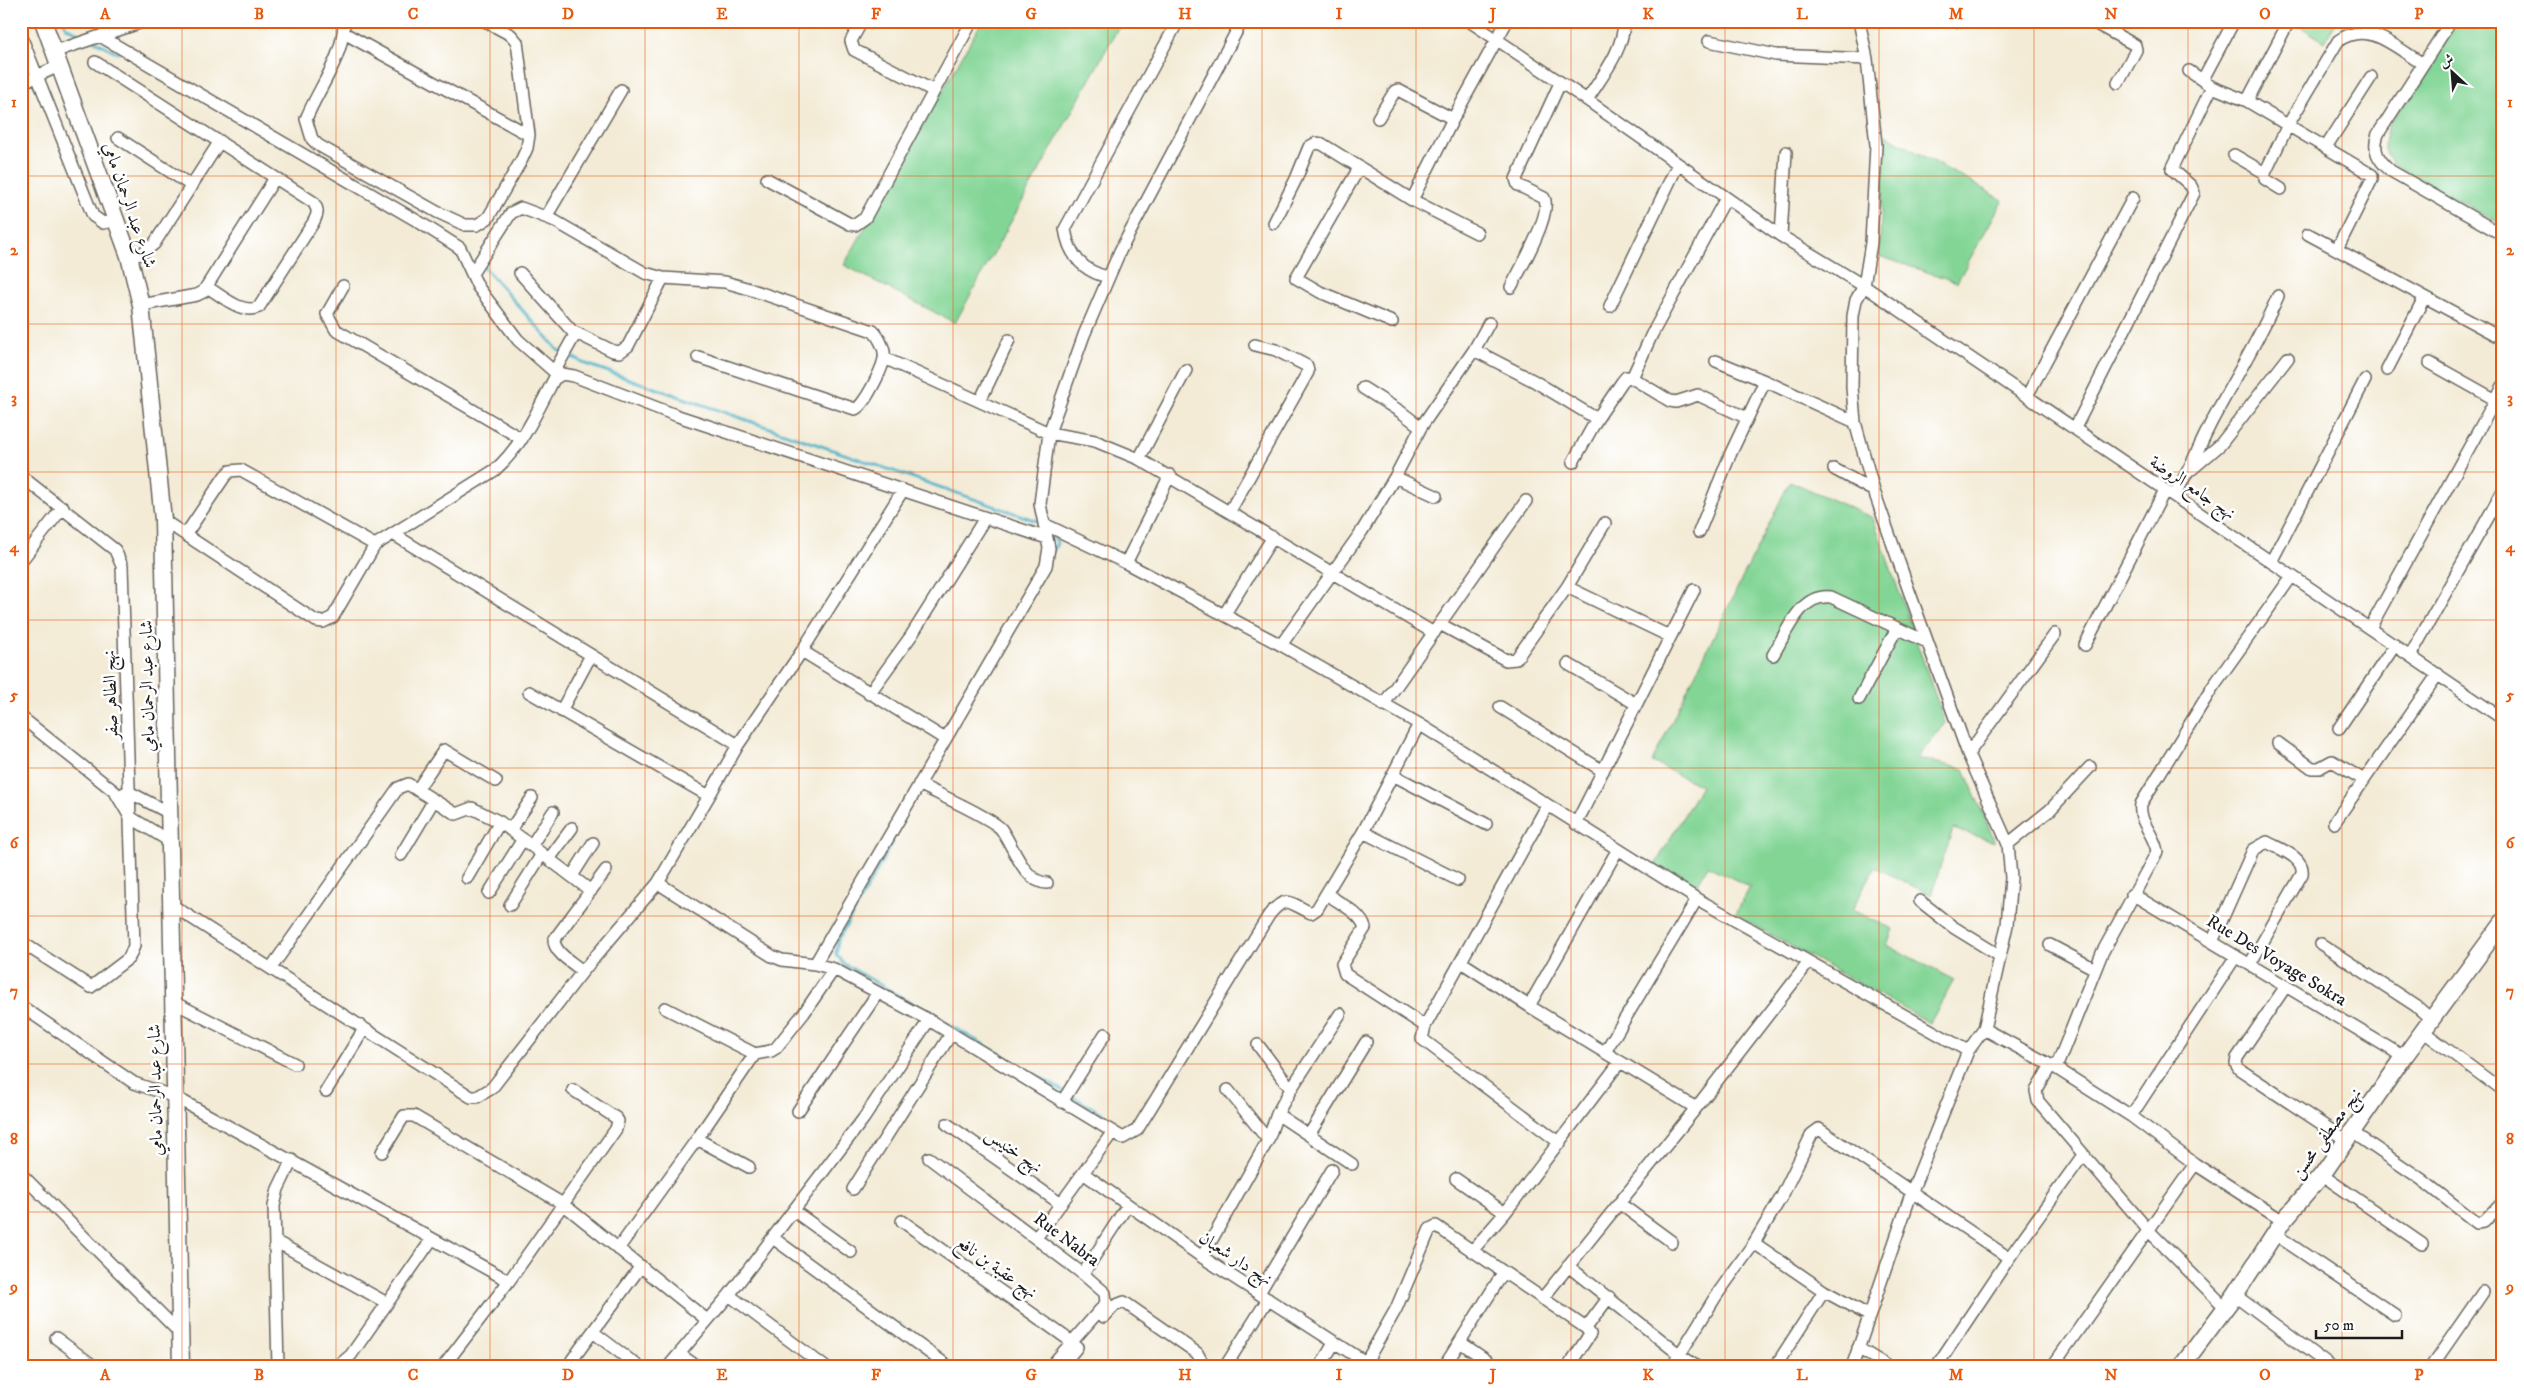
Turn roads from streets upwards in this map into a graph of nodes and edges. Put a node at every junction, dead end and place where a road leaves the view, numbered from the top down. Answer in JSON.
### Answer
{"nodes":[{"id":1,"x":43,"y":21,"type":"edge"},
{"id":2,"x":145,"y":21,"type":"edge"},
{"id":3,"x":485,"y":21,"type":"edge"},
{"id":4,"x":862,"y":21,"type":"edge"},
{"id":5,"x":972,"y":21,"type":"edge"},
{"id":6,"x":1178,"y":21,"type":"edge"},
{"id":7,"x":1242,"y":21,"type":"edge"},
{"id":8,"x":1469,"y":21,"type":"edge"},
{"id":9,"x":1507,"y":21,"type":"edge"},
{"id":10,"x":1624,"y":21,"type":"edge"},
{"id":11,"x":1859,"y":21,"type":"edge"},
{"id":12,"x":1953,"y":21,"type":"edge"},
{"id":13,"x":1960,"y":21,"type":"edge"},
{"id":14,"x":2091,"y":21,"type":"edge"},
{"id":15,"x":2234,"y":21,"type":"edge"},
{"id":16,"x":2451,"y":21,"type":"edge"},
{"id":17,"x":2287,"y":25,"type":"dead end"},
{"id":18,"x":344,"y":27,"type":"edge"},
{"id":19,"x":21,"y":36,"type":"edge"},
{"id":20,"x":100,"y":36,"type":"junction"},
{"id":21,"x":1495,"y":40,"type":"junction"},
{"id":22,"x":1709,"y":40,"type":"dead end"},
{"id":23,"x":56,"y":59,"type":"junction"},
{"id":24,"x":1867,"y":59,"type":"junction"},
{"id":25,"x":95,"y":62,"type":"dead end"},
{"id":26,"x":2423,"y":64,"type":"junction"},
{"id":27,"x":2189,"y":71,"type":"dead end"},
{"id":28,"x":37,"y":76,"type":"junction"},
{"id":29,"x":2370,"y":77,"type":"dead end"},
{"id":30,"x":2203,"y":79,"type":"junction"},
{"id":31,"x":21,"y":82,"type":"edge"},
{"id":32,"x":1560,"y":82,"type":"junction"},
{"id":33,"x":2118,"y":83,"type":"dead end"},
{"id":34,"x":2212,"y":87,"type":"junction"},
{"id":35,"x":621,"y":90,"type":"dead end"},
{"id":36,"x":934,"y":91,"type":"junction"},
{"id":37,"x":1587,"y":100,"type":"junction"},
{"id":38,"x":2246,"y":101,"type":"junction"},
{"id":39,"x":1378,"y":118,"type":"dead end"},
{"id":40,"x":1453,"y":119,"type":"junction"},
{"id":41,"x":2288,"y":125,"type":"junction"},
{"id":42,"x":529,"y":135,"type":"junction"},
{"id":43,"x":118,"y":138,"type":"dead end"},
{"id":44,"x":220,"y":141,"type":"junction"},
{"id":45,"x":2326,"y":147,"type":"junction"},
{"id":46,"x":1786,"y":152,"type":"dead end"},
{"id":47,"x":2234,"y":155,"type":"dead end"},
{"id":48,"x":1678,"y":164,"type":"junction"},
{"id":49,"x":1359,"y":168,"type":"junction"},
{"id":50,"x":2265,"y":173,"type":"junction"},
{"id":51,"x":275,"y":178,"type":"junction"},
{"id":52,"x":767,"y":179,"type":"dead end"},
{"id":53,"x":192,"y":186,"type":"junction"},
{"id":54,"x":2280,"y":190,"type":"dead end"},
{"id":55,"x":1726,"y":198,"type":"junction"},
{"id":56,"x":2133,"y":198,"type":"dead end"},
{"id":57,"x":1412,"y":200,"type":"junction"},
{"id":58,"x":546,"y":217,"type":"junction"},
{"id":59,"x":118,"y":220,"type":"junction"},
{"id":60,"x":1274,"y":223,"type":"dead end"},
{"id":61,"x":1477,"y":233,"type":"dead end"},
{"id":62,"x":2308,"y":234,"type":"dead end"},
{"id":63,"x":2503,"y":235,"type":"edge"},
{"id":64,"x":1781,"y":236,"type":"junction"},
{"id":65,"x":2337,"y":249,"type":"junction"},
{"id":66,"x":129,"y":256,"type":"junction"},
{"id":67,"x":473,"y":272,"type":"junction"},
{"id":68,"x":520,"y":273,"type":"dead end"},
{"id":69,"x":1108,"y":277,"type":"junction"},
{"id":70,"x":663,"y":278,"type":"junction"},
{"id":71,"x":343,"y":286,"type":"dead end"},
{"id":72,"x":1864,"y":286,"type":"junction"},
{"id":73,"x":207,"y":287,"type":"junction"},
{"id":74,"x":1510,"y":288,"type":"dead end"},
{"id":75,"x":2278,"y":296,"type":"dead end"},
{"id":76,"x":2424,"y":298,"type":"junction"},
{"id":77,"x":141,"y":305,"type":"junction"},
{"id":78,"x":1610,"y":306,"type":"dead end"},
{"id":79,"x":1392,"y":322,"type":"dead end"},
{"id":80,"x":1489,"y":323,"type":"dead end"},
{"id":81,"x":576,"y":333,"type":"junction"},
{"id":82,"x":2503,"y":339,"type":"edge"},
{"id":83,"x":1009,"y":340,"type":"dead end"},
{"id":84,"x":1255,"y":345,"type":"dead end"},
{"id":85,"x":1474,"y":350,"type":"junction"},
{"id":86,"x":698,"y":357,"type":"dead end"},
{"id":87,"x":884,"y":358,"type":"junction"},
{"id":88,"x":2288,"y":358,"type":"dead end"},
{"id":89,"x":1716,"y":361,"type":"dead end"},
{"id":90,"x":2430,"y":363,"type":"dead end"},
{"id":91,"x":1186,"y":370,"type":"dead end"},
{"id":92,"x":2387,"y":370,"type":"dead end"},
{"id":93,"x":556,"y":374,"type":"junction"},
{"id":94,"x":1632,"y":378,"type":"junction"},
{"id":95,"x":2365,"y":380,"type":"dead end"},
{"id":96,"x":1764,"y":381,"type":"junction"},
{"id":97,"x":2503,"y":386,"type":"edge"},
{"id":98,"x":1363,"y":388,"type":"dead end"},
{"id":99,"x":2027,"y":396,"type":"junction"},
{"id":100,"x":2496,"y":400,"type":"junction"},
{"id":101,"x":980,"y":401,"type":"junction"},
{"id":102,"x":1747,"y":418,"type":"junction"},
{"id":103,"x":1597,"y":419,"type":"junction"},
{"id":104,"x":1855,"y":422,"type":"junction"},
{"id":105,"x":1421,"y":427,"type":"junction"},
{"id":106,"x":2075,"y":428,"type":"junction"},
{"id":107,"x":1050,"y":433,"type":"junction"},
{"id":108,"x":522,"y":439,"type":"junction"},
{"id":109,"x":1139,"y":458,"type":"junction"},
{"id":110,"x":1573,"y":462,"type":"dead end"},
{"id":111,"x":1834,"y":469,"type":"dead end"},
{"id":112,"x":2189,"y":472,"type":"junction"},
{"id":113,"x":1170,"y":475,"type":"junction"},
{"id":114,"x":21,"y":476,"type":"edge"},
{"id":115,"x":1394,"y":477,"type":"junction"},
{"id":116,"x":903,"y":490,"type":"junction"},
{"id":117,"x":1874,"y":491,"type":"junction"},
{"id":118,"x":2503,"y":491,"type":"edge"},
{"id":119,"x":2170,"y":493,"type":"junction"},
{"id":120,"x":1436,"y":496,"type":"dead end"},
{"id":121,"x":1526,"y":501,"type":"dead end"},
{"id":122,"x":63,"y":507,"type":"junction"},
{"id":123,"x":1230,"y":511,"type":"junction"},
{"id":124,"x":985,"y":518,"type":"junction"},
{"id":125,"x":163,"y":520,"type":"junction"},
{"id":126,"x":1044,"y":524,"type":"junction"},
{"id":127,"x":1605,"y":524,"type":"dead end"},
{"id":128,"x":1699,"y":532,"type":"dead end"},
{"id":129,"x":186,"y":534,"type":"junction"},
{"id":130,"x":393,"y":534,"type":"junction"},
{"id":131,"x":1273,"y":537,"type":"junction"},
{"id":132,"x":1047,"y":538,"type":"junction"},
{"id":133,"x":375,"y":546,"type":"junction"},
{"id":134,"x":21,"y":562,"type":"edge"},
{"id":135,"x":2271,"y":562,"type":"junction"},
{"id":136,"x":1126,"y":563,"type":"junction"},
{"id":137,"x":1332,"y":574,"type":"junction"},
{"id":138,"x":2292,"y":576,"type":"junction"},
{"id":139,"x":1567,"y":588,"type":"junction"},
{"id":140,"x":1694,"y":590,"type":"dead end"},
{"id":141,"x":1224,"y":614,"type":"junction"},
{"id":142,"x":1897,"y":628,"type":"junction"},
{"id":143,"x":2370,"y":628,"type":"junction"},
{"id":144,"x":1437,"y":629,"type":"junction"},
{"id":145,"x":2055,"y":634,"type":"dead end"},
{"id":146,"x":1669,"y":636,"type":"junction"},
{"id":147,"x":1927,"y":642,"type":"junction"},
{"id":148,"x":1282,"y":645,"type":"junction"},
{"id":149,"x":2085,"y":645,"type":"dead end"},
{"id":150,"x":2395,"y":645,"type":"junction"},
{"id":151,"x":802,"y":652,"type":"junction"},
{"id":152,"x":1773,"y":655,"type":"dead end"},
{"id":153,"x":591,"y":656,"type":"junction"},
{"id":154,"x":2410,"y":656,"type":"junction"},
{"id":155,"x":1568,"y":664,"type":"dead end"},
{"id":156,"x":2438,"y":674,"type":"junction"},
{"id":157,"x":529,"y":692,"type":"dead end"},
{"id":158,"x":869,"y":694,"type":"junction"},
{"id":159,"x":1858,"y":699,"type":"dead end"},
{"id":160,"x":1636,"y":704,"type":"junction"},
{"id":161,"x":1383,"y":705,"type":"junction"},
{"id":162,"x":1500,"y":707,"type":"dead end"},
{"id":163,"x":561,"y":711,"type":"junction"},
{"id":164,"x":21,"y":717,"type":"edge"},
{"id":165,"x":2503,"y":719,"type":"edge"},
{"id":166,"x":1420,"y":724,"type":"junction"},
{"id":167,"x":2339,"y":728,"type":"dead end"},
{"id":168,"x":945,"y":739,"type":"junction"},
{"id":169,"x":2278,"y":743,"type":"dead end"},
{"id":170,"x":738,"y":745,"type":"junction"},
{"id":171,"x":1968,"y":754,"type":"junction"},
{"id":172,"x":2090,"y":767,"type":"dead end"},
{"id":173,"x":1603,"y":771,"type":"junction"},
{"id":174,"x":1393,"y":775,"type":"junction"},
{"id":175,"x":2364,"y":780,"type":"junction"},
{"id":176,"x":496,"y":781,"type":"dead end"},
{"id":177,"x":918,"y":784,"type":"junction"},
{"id":178,"x":417,"y":790,"type":"junction"},
{"id":179,"x":115,"y":792,"type":"junction"},
{"id":180,"x":131,"y":793,"type":"junction"},
{"id":181,"x":708,"y":796,"type":"junction"},
{"id":182,"x":532,"y":798,"type":"dead end"},
{"id":183,"x":434,"y":800,"type":"junction"},
{"id":184,"x":1547,"y":806,"type":"junction"},
{"id":185,"x":553,"y":812,"type":"dead end"},
{"id":186,"x":171,"y":814,"type":"junction"},
{"id":187,"x":130,"y":817,"type":"junction"},
{"id":188,"x":500,"y":822,"type":"junction"},
{"id":189,"x":2334,"y":823,"type":"dead end"},
{"id":190,"x":1486,"y":824,"type":"dead end"},
{"id":191,"x":1576,"y":824,"type":"junction"},
{"id":192,"x":572,"y":828,"type":"dead end"},
{"id":193,"x":510,"y":830,"type":"junction"},
{"id":194,"x":1363,"y":832,"type":"junction"},
{"id":195,"x":171,"y":842,"type":"junction"},
{"id":196,"x":527,"y":843,"type":"junction"},
{"id":197,"x":594,"y":843,"type":"dead end"},
{"id":198,"x":2008,"y":844,"type":"junction"},
{"id":199,"x":1618,"y":849,"type":"junction"},
{"id":200,"x":401,"y":855,"type":"dead end"},
{"id":201,"x":546,"y":856,"type":"junction"},
{"id":202,"x":606,"y":870,"type":"dead end"},
{"id":203,"x":572,"y":876,"type":"junction"},
{"id":204,"x":467,"y":878,"type":"dead end"},
{"id":205,"x":1458,"y":880,"type":"dead end"},
{"id":206,"x":658,"y":883,"type":"junction"},
{"id":207,"x":1047,"y":883,"type":"dead end"},
{"id":208,"x":591,"y":891,"type":"junction"},
{"id":209,"x":489,"y":893,"type":"dead end"},
{"id":210,"x":1327,"y":894,"type":"junction"},
{"id":211,"x":2132,"y":894,"type":"junction"},
{"id":212,"x":1697,"y":899,"type":"junction"},
{"id":213,"x":1920,"y":901,"type":"dead end"},
{"id":214,"x":170,"y":904,"type":"junction"},
{"id":215,"x":510,"y":905,"type":"dead end"},
{"id":216,"x":2500,"y":932,"type":"edge"},
{"id":217,"x":21,"y":942,"type":"edge"},
{"id":218,"x":2212,"y":942,"type":"junction"},
{"id":219,"x":2321,"y":944,"type":"dead end"},
{"id":220,"x":2050,"y":945,"type":"dead end"},
{"id":221,"x":2000,"y":956,"type":"junction"},
{"id":222,"x":2236,"y":956,"type":"junction"},
{"id":223,"x":1462,"y":962,"type":"junction"},
{"id":224,"x":1809,"y":962,"type":"junction"},
{"id":225,"x":816,"y":964,"type":"junction"},
{"id":226,"x":2250,"y":964,"type":"junction"},
{"id":227,"x":271,"y":968,"type":"junction"},
{"id":228,"x":834,"y":969,"type":"junction"},
{"id":229,"x":2095,"y":969,"type":"junction"},
{"id":230,"x":583,"y":971,"type":"junction"},
{"id":231,"x":2286,"y":986,"type":"junction"},
{"id":232,"x":877,"y":994,"type":"junction"},
{"id":233,"x":173,"y":1002,"type":"junction"},
{"id":234,"x":21,"y":1006,"type":"edge"},
{"id":235,"x":1530,"y":1006,"type":"junction"},
{"id":236,"x":665,"y":1008,"type":"dead end"},
{"id":237,"x":1340,"y":1014,"type":"dead end"},
{"id":238,"x":929,"y":1020,"type":"junction"},
{"id":239,"x":1425,"y":1026,"type":"junction"},
{"id":240,"x":2428,"y":1026,"type":"junction"},
{"id":241,"x":364,"y":1029,"type":"junction"},
{"id":242,"x":1984,"y":1029,"type":"junction"},
{"id":243,"x":951,"y":1034,"type":"junction"},
{"id":244,"x":1105,"y":1034,"type":"dead end"},
{"id":245,"x":1366,"y":1042,"type":"dead end"},
{"id":246,"x":1258,"y":1045,"type":"dead end"},
{"id":247,"x":1968,"y":1051,"type":"junction"},
{"id":248,"x":1605,"y":1052,"type":"junction"},
{"id":249,"x":755,"y":1054,"type":"junction"},
{"id":250,"x":2404,"y":1057,"type":"junction"},
{"id":251,"x":1620,"y":1062,"type":"junction"},
{"id":252,"x":295,"y":1064,"type":"dead end"},
{"id":253,"x":2054,"y":1066,"type":"junction"},
{"id":254,"x":1290,"y":1089,"type":"junction"},
{"id":255,"x":573,"y":1090,"type":"dead end"},
{"id":256,"x":1228,"y":1090,"type":"dead end"},
{"id":257,"x":2503,"y":1091,"type":"edge"},
{"id":258,"x":326,"y":1092,"type":"dead end"},
{"id":259,"x":175,"y":1097,"type":"junction"},
{"id":260,"x":1062,"y":1102,"type":"junction"},
{"id":261,"x":1696,"y":1108,"type":"junction"},
{"id":262,"x":798,"y":1111,"type":"dead end"},
{"id":263,"x":1277,"y":1114,"type":"junction"},
{"id":264,"x":2131,"y":1116,"type":"junction"},
{"id":265,"x":947,"y":1124,"type":"dead end"},
{"id":266,"x":1112,"y":1133,"type":"junction"},
{"id":267,"x":1309,"y":1135,"type":"junction"},
{"id":268,"x":2349,"y":1136,"type":"junction"},
{"id":269,"x":697,"y":1139,"type":"junction"},
{"id":270,"x":1268,"y":1140,"type":"junction"},
{"id":271,"x":1560,"y":1143,"type":"junction"},
{"id":272,"x":382,"y":1152,"type":"dead end"},
{"id":273,"x":2083,"y":1155,"type":"junction"},
{"id":274,"x":930,"y":1158,"type":"dead end"},
{"id":275,"x":292,"y":1160,"type":"junction"},
{"id":276,"x":1352,"y":1164,"type":"dead end"},
{"id":277,"x":2195,"y":1164,"type":"junction"},
{"id":278,"x":749,"y":1167,"type":"dead end"},
{"id":279,"x":1332,"y":1170,"type":"dead end"},
{"id":280,"x":1083,"y":1173,"type":"junction"},
{"id":281,"x":2322,"y":1175,"type":"junction"},
{"id":282,"x":23,"y":1178,"type":"edge"},
{"id":283,"x":1456,"y":1179,"type":"dead end"},
{"id":284,"x":853,"y":1189,"type":"dead end"},
{"id":285,"x":1912,"y":1191,"type":"junction"},
{"id":286,"x":2503,"y":1202,"type":"edge"},
{"id":287,"x":1619,"y":1203,"type":"junction"},
{"id":288,"x":563,"y":1204,"type":"junction"},
{"id":289,"x":1061,"y":1204,"type":"junction"},
{"id":290,"x":1127,"y":1206,"type":"junction"},
{"id":291,"x":794,"y":1211,"type":"junction"},
{"id":292,"x":1505,"y":1213,"type":"junction"},
{"id":293,"x":902,"y":1220,"type":"dead end"},
{"id":294,"x":2280,"y":1228,"type":"junction"},
{"id":295,"x":2149,"y":1231,"type":"junction"},
{"id":296,"x":773,"y":1238,"type":"junction"},
{"id":297,"x":1036,"y":1238,"type":"junction"},
{"id":298,"x":432,"y":1239,"type":"junction"},
{"id":299,"x":275,"y":1242,"type":"junction"},
{"id":300,"x":1672,"y":1242,"type":"dead end"},
{"id":301,"x":1754,"y":1243,"type":"junction"},
{"id":302,"x":2422,"y":1244,"type":"dead end"},
{"id":303,"x":618,"y":1248,"type":"junction"},
{"id":304,"x":1472,"y":1251,"type":"junction"},
{"id":305,"x":852,"y":1252,"type":"dead end"},
{"id":306,"x":1202,"y":1257,"type":"junction"},
{"id":307,"x":2009,"y":1258,"type":"junction"},
{"id":308,"x":641,"y":1266,"type":"junction"},
{"id":309,"x":1568,"y":1266,"type":"junction"},
{"id":310,"x":1504,"y":1273,"type":"junction"},
{"id":311,"x":1083,"y":1274,"type":"junction"},
{"id":312,"x":510,"y":1280,"type":"junction"},
{"id":313,"x":1824,"y":1290,"type":"junction"},
{"id":314,"x":2483,"y":1292,"type":"dead end"},
{"id":315,"x":729,"y":1295,"type":"junction"},
{"id":316,"x":1264,"y":1296,"type":"junction"},
{"id":317,"x":1609,"y":1297,"type":"junction"},
{"id":318,"x":1542,"y":1299,"type":"junction"},
{"id":319,"x":2230,"y":1301,"type":"junction"},
{"id":320,"x":388,"y":1303,"type":"junction"},
{"id":321,"x":1868,"y":1315,"type":"junction"},
{"id":322,"x":2395,"y":1315,"type":"dead end"},
{"id":323,"x":707,"y":1320,"type":"junction"},
{"id":324,"x":1586,"y":1328,"type":"junction"},
{"id":325,"x":593,"y":1332,"type":"junction"},
{"id":326,"x":180,"y":1333,"type":"junction"},
{"id":327,"x":56,"y":1338,"type":"dead end"},
{"id":328,"x":1072,"y":1342,"type":"junction"},
{"id":329,"x":1460,"y":1342,"type":"junction"},
{"id":330,"x":1334,"y":1343,"type":"junction"},
{"id":331,"x":1858,"y":1348,"type":"junction"},
{"id":332,"x":679,"y":1354,"type":"junction"},
{"id":333,"x":1680,"y":1355,"type":"junction"},
{"id":334,"x":572,"y":1360,"type":"dead end"},
{"id":335,"x":1370,"y":1364,"type":"edge"},
{"id":336,"x":95,"y":1367,"type":"edge"},
{"id":337,"x":181,"y":1367,"type":"edge"},
{"id":338,"x":278,"y":1367,"type":"edge"},
{"id":339,"x":337,"y":1367,"type":"edge"},
{"id":340,"x":443,"y":1367,"type":"edge"},
{"id":341,"x":639,"y":1367,"type":"edge"},
{"id":342,"x":668,"y":1367,"type":"edge"},
{"id":343,"x":698,"y":1367,"type":"edge"},
{"id":344,"x":825,"y":1367,"type":"edge"},
{"id":345,"x":949,"y":1367,"type":"edge"},
{"id":346,"x":1050,"y":1367,"type":"edge"},
{"id":347,"x":1067,"y":1367,"type":"edge"},
{"id":348,"x":1200,"y":1367,"type":"edge"},
{"id":349,"x":1225,"y":1367,"type":"edge"},
{"id":350,"x":1320,"y":1367,"type":"edge"},
{"id":351,"x":1444,"y":1367,"type":"edge"},
{"id":352,"x":1496,"y":1367,"type":"edge"},
{"id":353,"x":1568,"y":1367,"type":"edge"},
{"id":354,"x":1672,"y":1367,"type":"edge"},
{"id":355,"x":1697,"y":1367,"type":"edge"},
{"id":356,"x":1775,"y":1367,"type":"edge"},
{"id":357,"x":1852,"y":1367,"type":"edge"},
{"id":358,"x":1889,"y":1367,"type":"edge"},
{"id":359,"x":1936,"y":1367,"type":"edge"},
{"id":360,"x":2052,"y":1367,"type":"edge"},
{"id":361,"x":2181,"y":1367,"type":"edge"},
{"id":362,"x":2331,"y":1367,"type":"edge"},
{"id":363,"x":2431,"y":1367,"type":"edge"}],
"edges":[{"from":1,"to":23,"type":"street","name":"شارع عبد الرحمان مامي"},
{"from":2,"to":20,"type":"street"},
{"from":3,"to":42,"type":"street"},
{"from":4,"to":36,"type":"street"},
{"from":5,"to":36,"type":"street"},
{"from":6,"to":69,"type":"street"},
{"from":7,"to":69,"type":"street"},
{"from":8,"to":21,"type":"street","name":"نهج جامع الروضة"},
{"from":9,"to":21,"type":"street"},
{"from":10,"to":37,"type":"street"},
{"from":11,"to":24,"type":"street"},
{"from":12,"to":13,"type":"street"},
{"from":14,"to":33,"type":"street"},
{"from":15,"to":30,"type":"street"},
{"from":16,"to":26,"type":"street"},
{"from":17,"to":38,"type":"street"},
{"from":18,"to":42,"type":"street"},
{"from":18,"to":42,"type":"street"},
{"from":19,"to":28,"type":"street"},
{"from":20,"to":23,"type":"street"},
{"from":20,"to":67,"type":"street"},
{"from":21,"to":32,"type":"street","name":"نهج جامع الروضة"},
{"from":21,"to":40,"type":"street"},
{"from":22,"to":24,"type":"street"},
{"from":23,"to":28,"type":"street"},
{"from":23,"to":59,"type":"street","name":"شارع عبد الرحمان مامي"},
{"from":24,"to":72,"type":"street"},
{"from":25,"to":44,"type":"street"},
{"from":26,"to":41,"type":"street"},
{"from":26,"to":63,"type":"street"},
{"from":27,"to":30,"type":"street"},
{"from":28,"to":31,"type":"street"},
{"from":28,"to":59,"type":"street"},
{"from":29,"to":45,"type":"street"},
{"from":30,"to":34,"type":"street"},
{"from":32,"to":37,"type":"street","name":"نهج جامع الروضة"},
{"from":32,"to":74,"type":"street"},
{"from":34,"to":38,"type":"street"},
{"from":34,"to":106,"type":"street"},
{"from":35,"to":58,"type":"street"},
{"from":36,"to":52,"type":"street"},
{"from":37,"to":48,"type":"street","name":"نهج جامع الروضة"},
{"from":38,"to":41,"type":"street"},
{"from":39,"to":40,"type":"street"},
{"from":40,"to":57,"type":"street"},
{"from":41,"to":45,"type":"street"},
{"from":41,"to":50,"type":"street"},
{"from":43,"to":53,"type":"street"},
{"from":44,"to":51,"type":"street"},
{"from":44,"to":53,"type":"street"},
{"from":45,"to":65,"type":"street"},
{"from":46,"to":64,"type":"street"},
{"from":47,"to":50,"type":"street"},
{"from":48,"to":55,"type":"street","name":"نهج جامع الروضة"},
{"from":48,"to":78,"type":"street"},
{"from":49,"to":57,"type":"street"},
{"from":49,"to":60,"type":"street"},
{"from":49,"to":79,"type":"street"},
{"from":50,"to":54,"type":"street"},
{"from":51,"to":73,"type":"street"},
{"from":51,"to":73,"type":"street"},
{"from":53,"to":66,"type":"street"},
{"from":55,"to":64,"type":"street","name":"نهج جامع الروضة"},
{"from":55,"to":94,"type":"street"},
{"from":56,"to":99,"type":"street"},
{"from":57,"to":61,"type":"street"},
{"from":58,"to":67,"type":"street"},
{"from":58,"to":70,"type":"street"},
{"from":59,"to":66,"type":"street","name":"شارع عبد الرحمان مامي"},
{"from":62,"to":65,"type":"street"},
{"from":64,"to":72,"type":"street","name":"نهج جامع الروضة"},
{"from":65,"to":76,"type":"street"},
{"from":66,"to":77,"type":"street","name":"شارع عبد الرحمان مامي"},
{"from":67,"to":93,"type":"street"},
{"from":68,"to":81,"type":"street"},
{"from":69,"to":107,"type":"street"},
{"from":70,"to":81,"type":"street"},
{"from":70,"to":87,"type":"street"},
{"from":71,"to":108,"type":"street"},
{"from":72,"to":99,"type":"street","name":"نهج جامع الروضة"},
{"from":72,"to":104,"type":"street"},
{"from":73,"to":77,"type":"street"},
{"from":75,"to":112,"type":"street"},
{"from":76,"to":82,"type":"street"},
{"from":76,"to":92,"type":"street"},
{"from":77,"to":125,"type":"street","name":"شارع عبد الرحمان مامي"},
{"from":80,"to":85,"type":"street"},
{"from":81,"to":93,"type":"street"},
{"from":83,"to":101,"type":"street"},
{"from":84,"to":123,"type":"street"},
{"from":85,"to":103,"type":"street"},
{"from":85,"to":105,"type":"street"},
{"from":86,"to":87,"type":"street"},
{"from":87,"to":101,"type":"street"},
{"from":88,"to":112,"type":"street"},
{"from":89,"to":96,"type":"street"},
{"from":90,"to":100,"type":"street"},
{"from":91,"to":109,"type":"street"},
{"from":93,"to":108,"type":"street"},
{"from":93,"to":116,"type":"street"},
{"from":94,"to":102,"type":"street"},
{"from":94,"to":103,"type":"street"},
{"from":95,"to":135,"type":"street"},
{"from":96,"to":102,"type":"street"},
{"from":96,"to":104,"type":"street"},
{"from":97,"to":100,"type":"street"},
{"from":98,"to":105,"type":"street"},
{"from":99,"to":106,"type":"street","name":"نهج جامع الروضة"},
{"from":100,"to":143,"type":"street"},
{"from":101,"to":107,"type":"street"},
{"from":102,"to":128,"type":"street"},
{"from":103,"to":110,"type":"street"},
{"from":104,"to":117,"type":"street"},
{"from":105,"to":115,"type":"street"},
{"from":106,"to":119,"type":"street","name":"نهج جامع الروضة"},
{"from":107,"to":109,"type":"street"},
{"from":107,"to":126,"type":"street"},
{"from":108,"to":130,"type":"street"},
{"from":109,"to":113,"type":"street"},
{"from":111,"to":117,"type":"street"},
{"from":112,"to":119,"type":"street"},
{"from":113,"to":123,"type":"street"},
{"from":113,"to":136,"type":"street"},
{"from":114,"to":122,"type":"street","name":"نهج الطاهر صفر"},
{"from":115,"to":120,"type":"street"},
{"from":115,"to":137,"type":"street"},
{"from":116,"to":124,"type":"street"},
{"from":116,"to":151,"type":"street"},
{"from":117,"to":147,"type":"street"},
{"from":118,"to":154,"type":"street"},
{"from":119,"to":135,"type":"street","name":"نهج جامع الروضة"},
{"from":119,"to":149,"type":"street"},
{"from":121,"to":144,"type":"street"},
{"from":122,"to":134,"type":"street"},
{"from":122,"to":180,"type":"street","name":"نهج الطاهر صفر"},
{"from":123,"to":131,"type":"street"},
{"from":124,"to":132,"type":"street"},
{"from":124,"to":158,"type":"street"},
{"from":125,"to":129,"type":"street"},
{"from":125,"to":186,"type":"street","name":"شارع عبد الرحمان مامي"},
{"from":126,"to":132,"type":"street"},
{"from":126,"to":136,"type":"street"},
{"from":127,"to":139,"type":"street"},
{"from":129,"to":133,"type":"street"},
{"from":129,"to":133,"type":"street"},
{"from":130,"to":133,"type":"street"},
{"from":130,"to":153,"type":"street"},
{"from":131,"to":137,"type":"street"},
{"from":131,"to":141,"type":"street"},
{"from":132,"to":168,"type":"street"},
{"from":135,"to":138,"type":"street","name":"نهج جامع الروضة"},
{"from":136,"to":141,"type":"street"},
{"from":137,"to":144,"type":"street"},
{"from":137,"to":148,"type":"street"},
{"from":138,"to":143,"type":"street","name":"نهج جامع الروضة"},
{"from":138,"to":211,"type":"street"},
{"from":139,"to":144,"type":"street"},
{"from":139,"to":146,"type":"street"},
{"from":140,"to":146,"type":"street"},
{"from":141,"to":148,"type":"street"},
{"from":142,"to":147,"type":"street"},
{"from":142,"to":152,"type":"street"},
{"from":142,"to":159,"type":"street"},
{"from":143,"to":150,"type":"street","name":"نهج جامع الروضة"},
{"from":144,"to":161,"type":"street"},
{"from":145,"to":171,"type":"street"},
{"from":146,"to":160,"type":"street"},
{"from":147,"to":171,"type":"street"},
{"from":148,"to":161,"type":"street"},
{"from":150,"to":154,"type":"street","name":"نهج جامع الروضة"},
{"from":150,"to":167,"type":"street"},
{"from":151,"to":158,"type":"street"},
{"from":151,"to":170,"type":"street"},
{"from":153,"to":163,"type":"street"},
{"from":153,"to":170,"type":"street"},
{"from":154,"to":156,"type":"street","name":"نهج جامع الروضة"},
{"from":155,"to":160,"type":"street"},
{"from":156,"to":165,"type":"street","name":"نهج جامع الروضة"},
{"from":156,"to":175,"type":"street"},
{"from":157,"to":163,"type":"street"},
{"from":158,"to":168,"type":"street"},
{"from":160,"to":173,"type":"street"},
{"from":161,"to":166,"type":"street"},
{"from":162,"to":173,"type":"street"},
{"from":163,"to":181,"type":"street"},
{"from":164,"to":179,"type":"street"},
{"from":166,"to":174,"type":"street"},
{"from":166,"to":184,"type":"street"},
{"from":168,"to":177,"type":"street"},
{"from":169,"to":175,"type":"street"},
{"from":170,"to":181,"type":"street"},
{"from":171,"to":198,"type":"street"},
{"from":172,"to":198,"type":"street"},
{"from":173,"to":191,"type":"street"},
{"from":174,"to":190,"type":"street"},
{"from":174,"to":194,"type":"street"},
{"from":175,"to":189,"type":"street"},
{"from":176,"to":178,"type":"street"},
{"from":177,"to":207,"type":"street"},
{"from":177,"to":225,"type":"street"},
{"from":178,"to":183,"type":"street"},
{"from":178,"to":227,"type":"street"},
{"from":179,"to":180,"type":"street"},
{"from":179,"to":187,"type":"street"},
{"from":180,"to":186,"type":"street"},
{"from":180,"to":187,"type":"street","name":"نهج الطاهر صفر"},
{"from":181,"to":206,"type":"street"},
{"from":182,"to":193,"type":"street"},
{"from":183,"to":188,"type":"street"},
{"from":183,"to":200,"type":"street"},
{"from":184,"to":191,"type":"street"},
{"from":184,"to":223,"type":"street"},
{"from":185,"to":196,"type":"street"},
{"from":186,"to":195,"type":"street","name":"شارع عبد الرحمان مامي"},
{"from":187,"to":195,"type":"street"},
{"from":187,"to":217,"type":"street","name":"نهج الطاهر صفر"},
{"from":188,"to":193,"type":"street"},
{"from":188,"to":204,"type":"street"},
{"from":191,"to":199,"type":"street"},
{"from":192,"to":201,"type":"street"},
{"from":193,"to":196,"type":"street"},
{"from":194,"to":205,"type":"street"},
{"from":194,"to":210,"type":"street"},
{"from":195,"to":214,"type":"street","name":"شارع عبد الرحمان مامي"},
{"from":196,"to":201,"type":"street"},
{"from":196,"to":209,"type":"street"},
{"from":197,"to":203,"type":"street"},
{"from":198,"to":221,"type":"street"},
{"from":199,"to":212,"type":"street"},
{"from":199,"to":235,"type":"street"},
{"from":201,"to":203,"type":"street"},
{"from":201,"to":215,"type":"street"},
{"from":202,"to":208,"type":"street"},
{"from":203,"to":208,"type":"street"},
{"from":206,"to":225,"type":"street"},
{"from":206,"to":230,"type":"street"},
{"from":208,"to":230,"type":"street"},
{"from":210,"to":239,"type":"street"},
{"from":210,"to":266,"type":"street"},
{"from":211,"to":218,"type":"street","name":"Rue Des Voyage Sokra"},
{"from":211,"to":229,"type":"street"},
{"from":212,"to":224,"type":"street"},
{"from":212,"to":248,"type":"street"},
{"from":213,"to":221,"type":"street"},
{"from":214,"to":227,"type":"street"},
{"from":214,"to":233,"type":"street","name":"شارع عبد الرحمان مامي"},
{"from":216,"to":240,"type":"street","name":"نهج مصطفى محسن"},
{"from":218,"to":222,"type":"street","name":"Rue Des Voyage Sokra"},
{"from":218,"to":226,"type":"street"},
{"from":219,"to":240,"type":"street"},
{"from":220,"to":229,"type":"street"},
{"from":221,"to":242,"type":"street"},
{"from":222,"to":226,"type":"street","name":"Rue Des Voyage Sokra"},
{"from":222,"to":264,"type":"street"},
{"from":223,"to":235,"type":"street"},
{"from":223,"to":239,"type":"street"},
{"from":224,"to":247,"type":"street"},
{"from":224,"to":261,"type":"street"},
{"from":225,"to":228,"type":"street"},
{"from":226,"to":231,"type":"street","name":"Rue Des Voyage Sokra"},
{"from":227,"to":241,"type":"street"},
{"from":228,"to":232,"type":"street"},
{"from":228,"to":249,"type":"street"},
{"from":229,"to":253,"type":"street"},
{"from":230,"to":241,"type":"street"},
{"from":231,"to":250,"type":"street","name":"Rue Des Voyage Sokra"},
{"from":231,"to":268,"type":"street"},
{"from":232,"to":238,"type":"street"},
{"from":232,"to":262,"type":"street"},
{"from":233,"to":252,"type":"street"},
{"from":233,"to":259,"type":"street","name":"شارع عبد الرحمان مامي"},
{"from":234,"to":259,"type":"street"},
{"from":235,"to":248,"type":"street"},
{"from":236,"to":249,"type":"street"},
{"from":237,"to":254,"type":"street"},
{"from":238,"to":243,"type":"street"},
{"from":238,"to":291,"type":"street"},
{"from":239,"to":271,"type":"street"},
{"from":240,"to":250,"type":"street","name":"نهج مصطفى محسن"},
{"from":240,"to":257,"type":"street"},
{"from":241,"to":258,"type":"street"},
{"from":242,"to":247,"type":"street"},
{"from":242,"to":253,"type":"street"},
{"from":243,"to":260,"type":"street"},
{"from":243,"to":284,"type":"street"},
{"from":244,"to":260,"type":"street"},
{"from":245,"to":267,"type":"street"},
{"from":246,"to":254,"type":"street"},
{"from":247,"to":285,"type":"street"},
{"from":248,"to":251,"type":"street"},
{"from":249,"to":269,"type":"street"},
{"from":250,"to":268,"type":"street","name":"نهج مصطفى محسن"},
{"from":251,"to":261,"type":"street"},
{"from":251,"to":271,"type":"street"},
{"from":253,"to":264,"type":"street"},
{"from":253,"to":273,"type":"street"},
{"from":254,"to":263,"type":"street"},
{"from":255,"to":288,"type":"street"},
{"from":256,"to":270,"type":"street"},
{"from":259,"to":275,"type":"street"},
{"from":259,"to":326,"type":"street","name":"شارع عبد الرحمان مامي"},
{"from":260,"to":266,"type":"street"},
{"from":261,"to":287,"type":"street"},
{"from":263,"to":267,"type":"street"},
{"from":263,"to":270,"type":"street"},
{"from":264,"to":277,"type":"street"},
{"from":265,"to":289,"type":"street","name":"نهج خنيس"},
{"from":266,"to":280,"type":"street"},
{"from":267,"to":276,"type":"street"},
{"from":268,"to":281,"type":"street","name":"نهج مصطفى محسن"},
{"from":268,"to":286,"type":"street"},
{"from":269,"to":278,"type":"street"},
{"from":269,"to":303,"type":"street"},
{"from":270,"to":306,"type":"street"},
{"from":271,"to":292,"type":"street"},
{"from":272,"to":288,"type":"street"},
{"from":273,"to":295,"type":"street"},
{"from":273,"to":307,"type":"street"},
{"from":274,"to":297,"type":"street","name":"Rue Nabra"},
{"from":275,"to":298,"type":"street"},
{"from":275,"to":299,"type":"street"},
{"from":277,"to":294,"type":"street"},
{"from":277,"to":295,"type":"street"},
{"from":279,"to":316,"type":"street"},
{"from":280,"to":289,"type":"street"},
{"from":280,"to":290,"type":"street","name":"نهج دار شعبان"},
{"from":281,"to":294,"type":"street","name":"نهج مصطفى محسن"},
{"from":281,"to":302,"type":"street"},
{"from":282,"to":326,"type":"street"},
{"from":283,"to":292,"type":"street"},
{"from":285,"to":301,"type":"street"},
{"from":285,"to":307,"type":"street"},
{"from":285,"to":321,"type":"street"},
{"from":287,"to":300,"type":"street"},
{"from":287,"to":309,"type":"street"},
{"from":288,"to":303,"type":"street"},
{"from":288,"to":312,"type":"street"},
{"from":289,"to":297,"type":"street"},
{"from":290,"to":306,"type":"street","name":"نهج دار شعبان"},
{"from":290,"to":311,"type":"street"},
{"from":291,"to":296,"type":"street"},
{"from":291,"to":305,"type":"street"},
{"from":292,"to":304,"type":"street"},
{"from":293,"to":328,"type":"street","name":"نهج عقبة بن نافع"},
{"from":294,"to":319,"type":"street","name":"نهج مصطفى محسن"},
{"from":294,"to":322,"type":"street"},
{"from":295,"to":319,"type":"street"},
{"from":295,"to":360,"type":"street"},
{"from":296,"to":315,"type":"street"},
{"from":296,"to":345,"type":"street"},
{"from":297,"to":311,"type":"street","name":"Rue Nabra"},
{"from":298,"to":312,"type":"street"},
{"from":298,"to":320,"type":"street"},
{"from":299,"to":320,"type":"street"},
{"from":299,"to":338,"type":"street"},
{"from":301,"to":313,"type":"street"},
{"from":301,"to":333,"type":"street"},
{"from":303,"to":308,"type":"street"},
{"from":304,"to":310,"type":"street"},
{"from":304,"to":335,"type":"street"},
{"from":306,"to":316,"type":"street","name":"نهج دار شعبان"},
{"from":307,"to":359,"type":"street"},
{"from":308,"to":323,"type":"street"},
{"from":308,"to":325,"type":"street"},
{"from":309,"to":317,"type":"street"},
{"from":309,"to":318,"type":"street"},
{"from":310,"to":318,"type":"street"},
{"from":310,"to":329,"type":"street"},
{"from":311,"to":328,"type":"street","name":"Rue Nabra"},
{"from":312,"to":340,"type":"street"},
{"from":313,"to":321,"type":"street"},
{"from":313,"to":356,"type":"street"},
{"from":314,"to":363,"type":"street"},
{"from":315,"to":323,"type":"street"},
{"from":315,"to":344,"type":"street"},
{"from":316,"to":330,"type":"street","name":"نهج دار شعبان"},
{"from":316,"to":349,"type":"street"},
{"from":317,"to":324,"type":"street"},
{"from":317,"to":333,"type":"street"},
{"from":318,"to":324,"type":"street"},
{"from":319,"to":361,"type":"street","name":"نهج مصطفى محسن"},
{"from":319,"to":362,"type":"street"},
{"from":320,"to":339,"type":"street"},
{"from":321,"to":331,"type":"street"},
{"from":323,"to":332,"type":"street"},
{"from":324,"to":353,"type":"street"},
{"from":325,"to":334,"type":"street"},
{"from":325,"to":341,"type":"street"},
{"from":326,"to":337,"type":"street","name":"شارع عبد الرحمان مامي"},
{"from":327,"to":336,"type":"street"},
{"from":328,"to":346,"type":"street","name":"Rue Nabra"},
{"from":329,"to":351,"type":"street"},
{"from":329,"to":352,"type":"street"},
{"from":330,"to":335,"type":"street","name":"نهج دار شعبان"},
{"from":330,"to":350,"type":"street"},
{"from":331,"to":357,"type":"street"},
{"from":331,"to":358,"type":"street"},
{"from":332,"to":342,"type":"street"},
{"from":332,"to":343,"type":"street"},
{"from":333,"to":354,"type":"street"},
{"from":333,"to":355,"type":"street"},
{"from":347,"to":348,"type":"street"}]}
